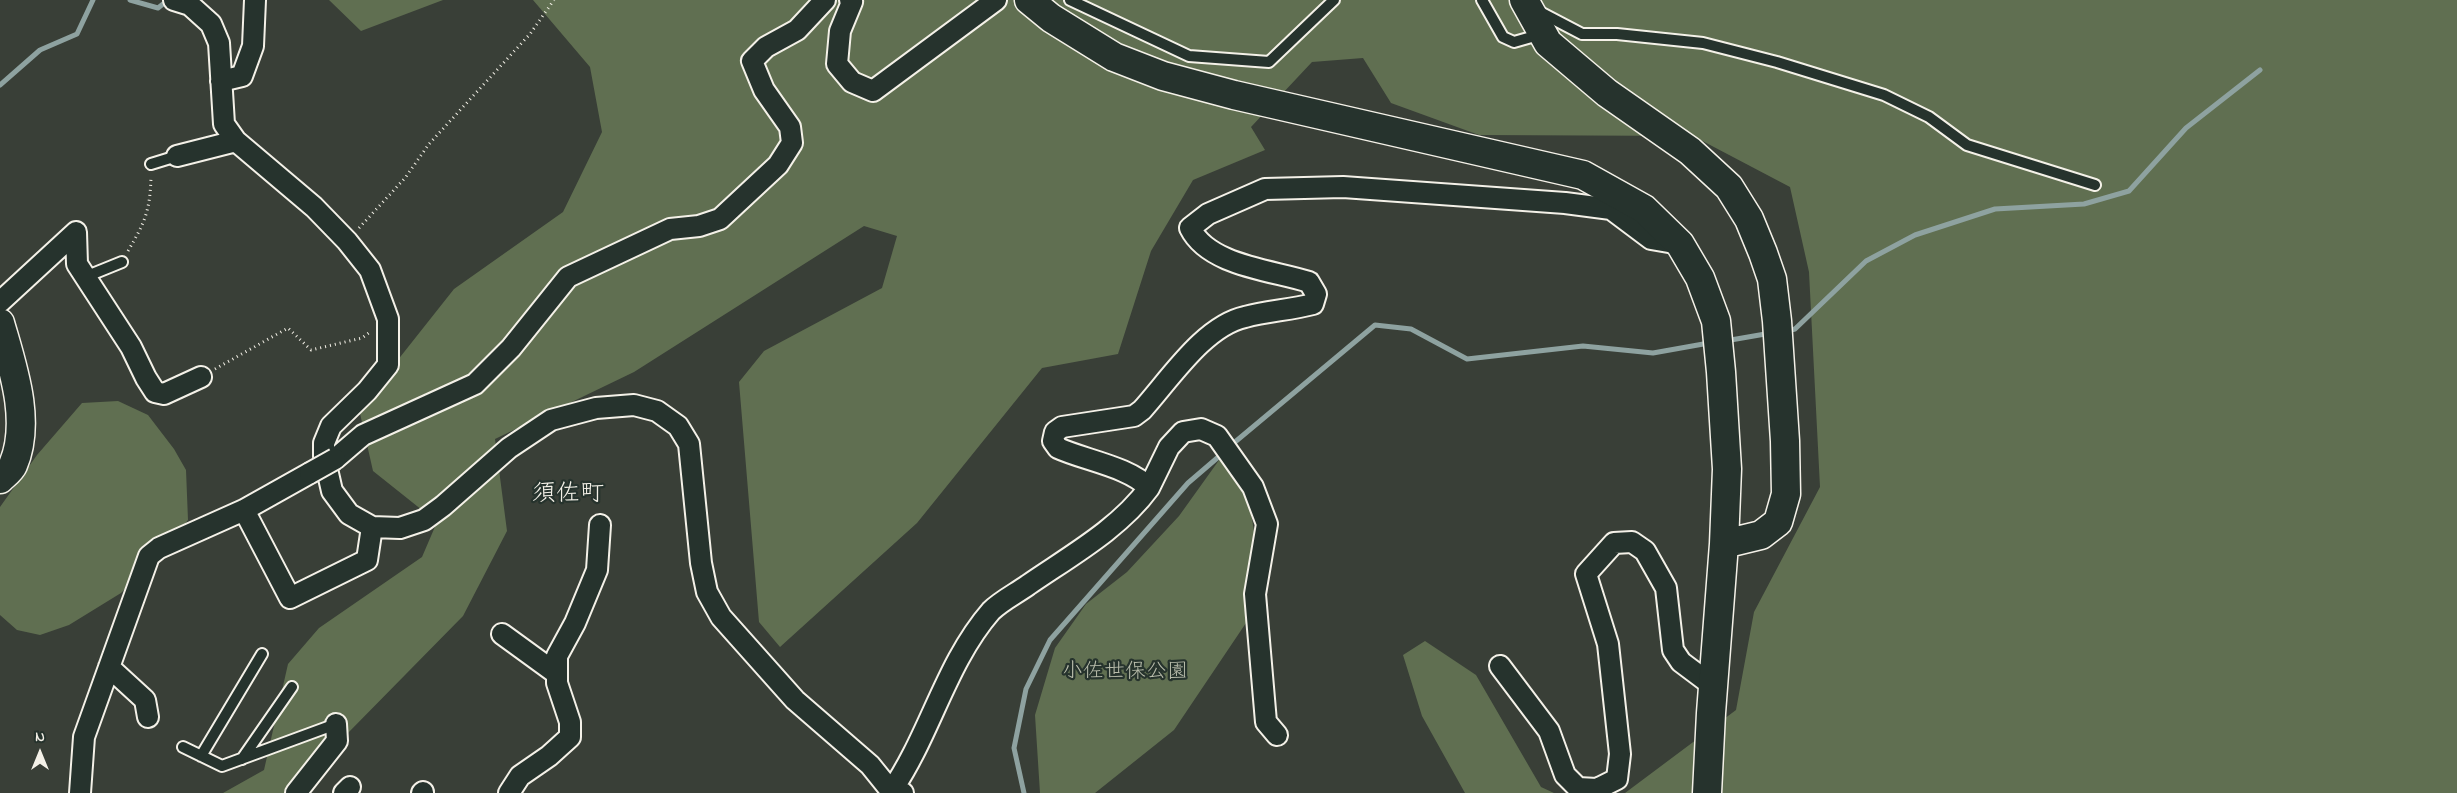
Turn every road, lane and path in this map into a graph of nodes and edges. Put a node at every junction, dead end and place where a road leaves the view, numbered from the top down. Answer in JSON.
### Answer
{"nodes":[{"id":1,"x":174,"y":0,"type":"edge"},
{"id":2,"x":255,"y":0,"type":"edge"},
{"id":3,"x":554,"y":0,"type":"edge"},
{"id":4,"x":824,"y":0,"type":"edge"},
{"id":5,"x":850,"y":0,"type":"edge"},
{"id":6,"x":996,"y":0,"type":"edge"},
{"id":7,"x":1029,"y":0,"type":"edge"},
{"id":8,"x":1070,"y":0,"type":"edge"},
{"id":9,"x":1334,"y":0,"type":"edge"},
{"id":10,"x":1482,"y":0,"type":"edge"},
{"id":11,"x":1525,"y":2,"type":"edge"},
{"id":12,"x":1542,"y":34,"type":"junction"},
{"id":13,"x":221,"y":81,"type":"junction"},
{"id":14,"x":236,"y":141,"type":"junction"},
{"id":15,"x":177,"y":156,"type":"joint"},
{"id":16,"x":151,"y":164,"type":"joint"},
{"id":17,"x":2095,"y":185,"type":"dead end"},
{"id":18,"x":347,"y":241,"type":"junction"},
{"id":19,"x":1680,"y":244,"type":"junction"},
{"id":20,"x":122,"y":262,"type":"joint"},
{"id":21,"x":85,"y":277,"type":"junction"},
{"id":22,"x":0,"y":302,"type":"edge"},
{"id":23,"x":0,"y":322,"type":"edge"},
{"id":24,"x":362,"y":338,"type":"dead end"},
{"id":25,"x":202,"y":377,"type":"joint"},
{"id":26,"x":0,"y":479,"type":"edge"},
{"id":27,"x":1149,"y":488,"type":"junction"},
{"id":28,"x":244,"y":510,"type":"junction"},
{"id":29,"x":600,"y":525,"type":"dead end"},
{"id":30,"x":372,"y":527,"type":"junction"},
{"id":31,"x":1724,"y":544,"type":"junction"},
{"id":32,"x":502,"y":634,"type":"dead end"},
{"id":33,"x":262,"y":654,"type":"dead end"},
{"id":34,"x":1500,"y":666,"type":"dead end"},
{"id":35,"x":108,"y":667,"type":"junction"},
{"id":36,"x":557,"y":674,"type":"junction"},
{"id":37,"x":1713,"y":686,"type":"junction"},
{"id":38,"x":292,"y":687,"type":"dead end"},
{"id":39,"x":148,"y":717,"type":"dead end"},
{"id":40,"x":336,"y":724,"type":"joint"},
{"id":41,"x":1277,"y":735,"type":"dead end"},
{"id":42,"x":184,"y":747,"type":"dead end"},
{"id":43,"x":202,"y":756,"type":"junction"},
{"id":44,"x":242,"y":758,"type":"junction"},
{"id":45,"x":895,"y":792,"type":"edge"},
{"id":46,"x":80,"y":793,"type":"edge"},
{"id":47,"x":296,"y":793,"type":"edge"},
{"id":48,"x":509,"y":793,"type":"edge"},
{"id":49,"x":1707,"y":793,"type":"edge"}],
"edges":[{"from":1,"to":13,"type":"street"},
{"from":2,"to":13,"type":"street"},
{"from":3,"to":18,"type":"path"},
{"from":4,"to":28,"type":"street","bridge":true},
{"from":5,"to":6,"type":"street"},
{"from":7,"to":19,"type":"street"},
{"from":8,"to":9,"type":"lane"},
{"from":10,"to":12,"type":"lane"},
{"from":11,"to":12,"type":"street"},
{"from":11,"to":17,"type":"lane"},
{"from":12,"to":31,"type":"street"},
{"from":13,"to":14,"type":"street"},
{"from":14,"to":15,"type":"street"},
{"from":14,"to":18,"type":"street"},
{"from":15,"to":16,"type":"lane"},
{"from":16,"to":20,"type":"path"},
{"from":18,"to":30,"type":"street"},
{"from":19,"to":27,"type":"street"},
{"from":19,"to":31,"type":"street"},
{"from":20,"to":21,"type":"lane"},
{"from":21,"to":22,"type":"street"},
{"from":21,"to":25,"type":"street"},
{"from":23,"to":26,"type":"street"},
{"from":24,"to":25,"type":"path"},
{"from":27,"to":41,"type":"street"},
{"from":27,"to":45,"type":"street"},
{"from":28,"to":30,"type":"street"},
{"from":28,"to":35,"type":"street"},
{"from":29,"to":36,"type":"street"},
{"from":30,"to":45,"type":"street"},
{"from":31,"to":37,"type":"street"},
{"from":32,"to":36,"type":"street"},
{"from":33,"to":43,"type":"lane"},
{"from":34,"to":37,"type":"street"},
{"from":35,"to":39,"type":"street"},
{"from":35,"to":46,"type":"street"},
{"from":36,"to":48,"type":"street"},
{"from":37,"to":49,"type":"street"},
{"from":38,"to":44,"type":"lane"},
{"from":40,"to":44,"type":"lane"},
{"from":40,"to":47,"type":"street"},
{"from":42,"to":43,"type":"lane"},
{"from":43,"to":44,"type":"lane"}]}
